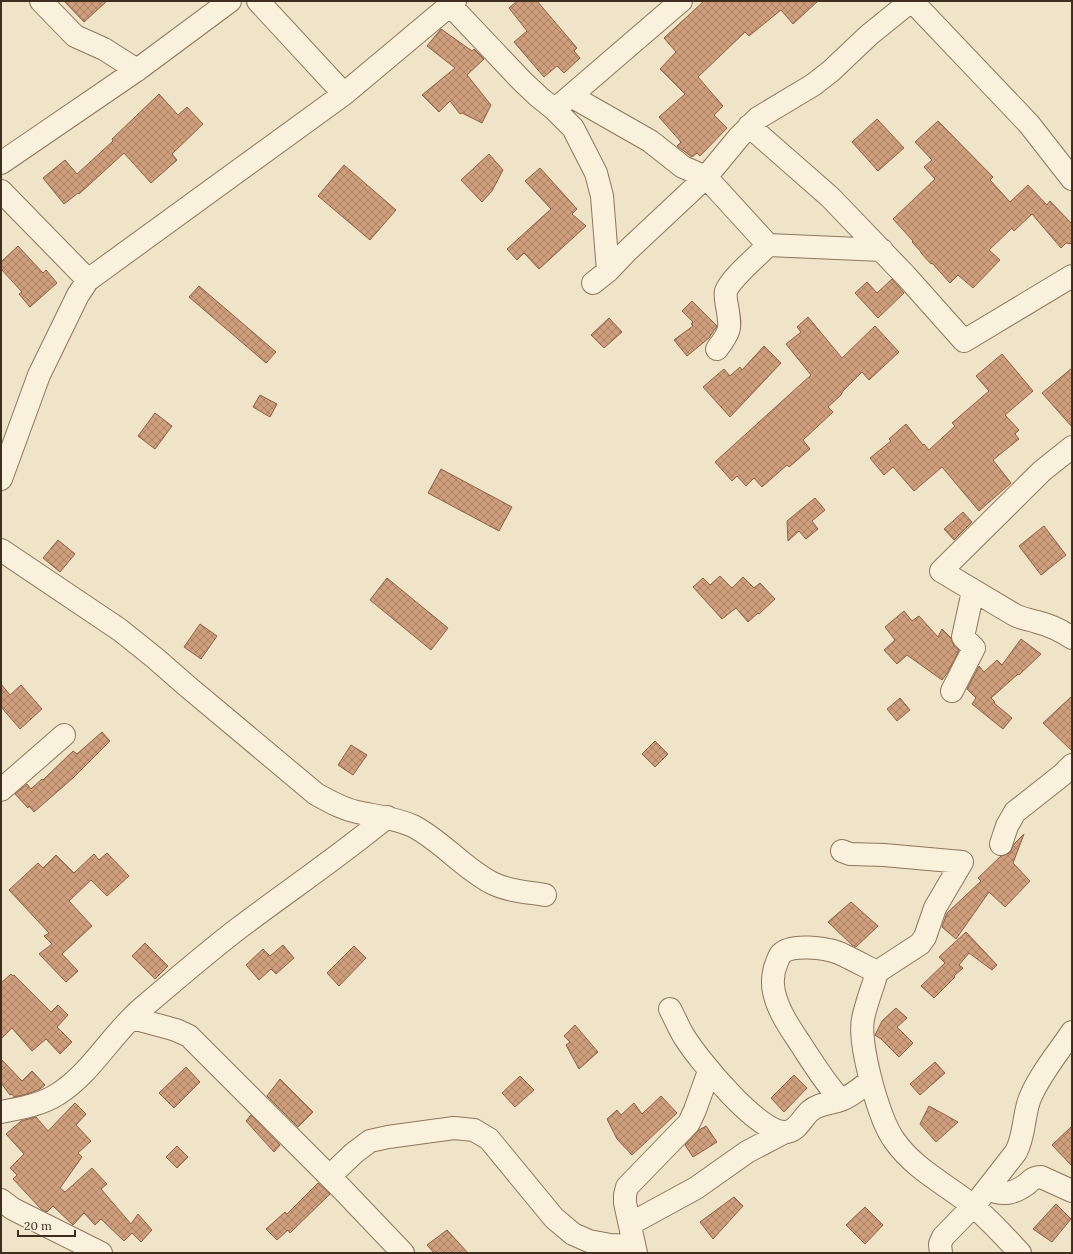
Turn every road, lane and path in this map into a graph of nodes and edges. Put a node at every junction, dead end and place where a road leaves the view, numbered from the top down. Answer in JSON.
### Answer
{"nodes":[{"id":1,"x":41,"y":1,"type":"edge"},
{"id":2,"x":230,"y":1,"type":"edge"},
{"id":3,"x":258,"y":1,"type":"edge"},
{"id":4,"x":681,"y":1,"type":"edge"},
{"id":5,"x":911,"y":1,"type":"edge"},
{"id":6,"x":452,"y":3,"type":"edge"},
{"id":7,"x":137,"y":70,"type":"junction"},
{"id":8,"x":344,"y":94,"type":"junction"},
{"id":9,"x":571,"y":96,"type":"junction"},
{"id":10,"x":554,"y":109,"type":"junction"},
{"id":11,"x":749,"y":126,"type":"junction"},
{"id":12,"x":1,"y":163,"type":"edge"},
{"id":13,"x":706,"y":177,"type":"junction"},
{"id":14,"x":1072,"y":179,"type":"edge"},
{"id":15,"x":1,"y":192,"type":"edge"},
{"id":16,"x":768,"y":246,"type":"junction"},
{"id":17,"x":882,"y":250,"type":"junction"},
{"id":18,"x":1072,"y":276,"type":"edge"},
{"id":19,"x":88,"y":280,"type":"junction"},
{"id":20,"x":717,"y":349,"type":"dead end"},
{"id":21,"x":1072,"y":447,"type":"edge"},
{"id":22,"x":1,"y":479,"type":"edge"},
{"id":23,"x":1,"y":550,"type":"edge"},
{"id":24,"x":974,"y":591,"type":"junction"},
{"id":25,"x":1072,"y":638,"type":"edge"},
{"id":26,"x":952,"y":691,"type":"dead end"},
{"id":27,"x":64,"y":736,"type":"dead end"},
{"id":28,"x":1072,"y":765,"type":"edge"},
{"id":29,"x":1,"y":790,"type":"edge"},
{"id":30,"x":387,"y":817,"type":"junction"},
{"id":31,"x":1001,"y":844,"type":"dead end"},
{"id":32,"x":842,"y":851,"type":"dead end"},
{"id":33,"x":545,"y":895,"type":"dead end"},
{"id":34,"x":878,"y":972,"type":"junction"},
{"id":35,"x":670,"y":1009,"type":"dead end"},
{"id":36,"x":132,"y":1018,"type":"junction"},
{"id":37,"x":1072,"y":1032,"type":"edge"},
{"id":38,"x":710,"y":1071,"type":"junction"},
{"id":39,"x":871,"y":1080,"type":"junction"},
{"id":40,"x":841,"y":1100,"type":"junction"},
{"id":41,"x":1,"y":1112,"type":"edge"},
{"id":42,"x":785,"y":1132,"type":"junction"},
{"id":43,"x":330,"y":1176,"type":"junction"},
{"id":44,"x":988,"y":1189,"type":"junction"},
{"id":45,"x":1072,"y":1192,"type":"edge"},
{"id":46,"x":1,"y":1200,"type":"edge"},
{"id":47,"x":973,"y":1206,"type":"junction"},
{"id":48,"x":630,"y":1224,"type":"junction"},
{"id":49,"x":635,"y":1249,"type":"edge"},
{"id":50,"x":101,"y":1253,"type":"edge"},
{"id":51,"x":402,"y":1253,"type":"edge"},
{"id":52,"x":941,"y":1253,"type":"edge"},
{"id":53,"x":1020,"y":1253,"type":"edge"}],
"edges":[{"from":1,"to":7,"type":"street"},
{"from":2,"to":7,"type":"street"},
{"from":3,"to":8,"type":"street"},
{"from":4,"to":9,"type":"street"},
{"from":5,"to":11,"type":"street"},
{"from":5,"to":14,"type":"street"},
{"from":6,"to":8,"type":"street"},
{"from":6,"to":10,"type":"street"},
{"from":7,"to":12,"type":"street"},
{"from":8,"to":19,"type":"street"},
{"from":9,"to":10,"type":"street"},
{"from":9,"to":13,"type":"street"},
{"from":10,"to":13,"type":"street"},
{"from":11,"to":13,"type":"street"},
{"from":11,"to":17,"type":"street"},
{"from":13,"to":16,"type":"street"},
{"from":15,"to":19,"type":"street"},
{"from":16,"to":17,"type":"street"},
{"from":16,"to":20,"type":"street"},
{"from":17,"to":18,"type":"street"},
{"from":19,"to":22,"type":"street"},
{"from":21,"to":24,"type":"street"},
{"from":23,"to":30,"type":"street"},
{"from":24,"to":25,"type":"street"},
{"from":24,"to":26,"type":"street"},
{"from":27,"to":29,"type":"street"},
{"from":28,"to":31,"type":"street"},
{"from":30,"to":33,"type":"street"},
{"from":30,"to":36,"type":"street"},
{"from":32,"to":34,"type":"street"},
{"from":34,"to":39,"type":"street"},
{"from":34,"to":40,"type":"street"},
{"from":35,"to":38,"type":"street"},
{"from":36,"to":41,"type":"street"},
{"from":36,"to":43,"type":"street"},
{"from":37,"to":44,"type":"street"},
{"from":38,"to":42,"type":"street"},
{"from":38,"to":48,"type":"street"},
{"from":39,"to":40,"type":"street"},
{"from":39,"to":47,"type":"street"},
{"from":40,"to":42,"type":"street"},
{"from":42,"to":48,"type":"street"},
{"from":43,"to":49,"type":"street"},
{"from":43,"to":51,"type":"street"},
{"from":44,"to":45,"type":"street"},
{"from":44,"to":47,"type":"street"},
{"from":46,"to":50,"type":"street"},
{"from":47,"to":52,"type":"street"},
{"from":47,"to":53,"type":"street"},
{"from":48,"to":49,"type":"street"}]}
